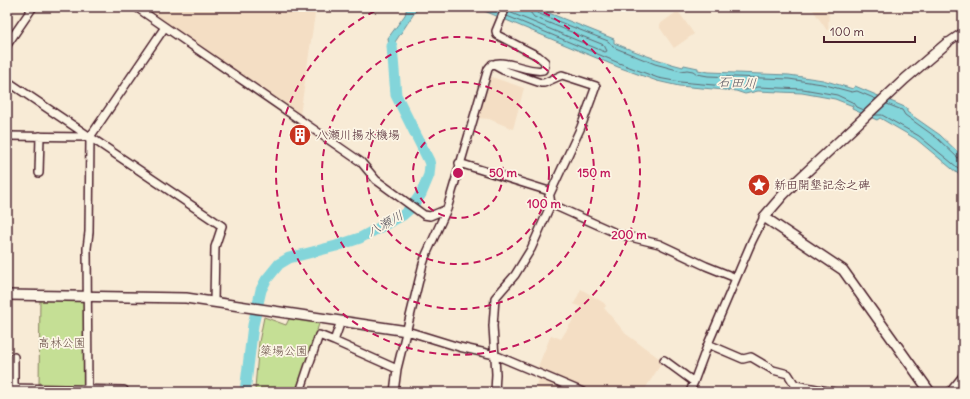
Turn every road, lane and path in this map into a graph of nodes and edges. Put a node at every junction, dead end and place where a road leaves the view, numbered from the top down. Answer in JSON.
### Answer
{"nodes":[{"id":1,"x":33,"y":7,"type":"edge"},
{"id":2,"x":136,"y":7,"type":"edge"},
{"id":3,"x":506,"y":7,"type":"edge"},
{"id":4,"x":165,"y":27,"type":"junction"},
{"id":5,"x":963,"y":32,"type":"edge"},
{"id":6,"x":947,"y":43,"type":"joint"},
{"id":7,"x":7,"y":46,"type":"edge"},
{"id":8,"x":492,"y":64,"type":"junction"},
{"id":9,"x":7,"y":81,"type":"edge"},
{"id":10,"x":7,"y":136,"type":"edge"},
{"id":11,"x":40,"y":136,"type":"junction"},
{"id":12,"x":90,"y":137,"type":"junction"},
{"id":13,"x":459,"y":163,"type":"junction"},
{"id":14,"x":39,"y":173,"type":"dead end"},
{"id":15,"x":549,"y":196,"type":"junction"},
{"id":16,"x":551,"y":204,"type":"junction"},
{"id":17,"x":447,"y":209,"type":"junction"},
{"id":18,"x":764,"y":217,"type":"junction"},
{"id":19,"x":736,"y":278,"type":"junction"},
{"id":20,"x":7,"y":295,"type":"edge"},
{"id":21,"x":87,"y":296,"type":"junction"},
{"id":22,"x":214,"y":302,"type":"junction"},
{"id":23,"x":341,"y":321,"type":"junction"},
{"id":24,"x":407,"y":332,"type":"junction"},
{"id":25,"x":334,"y":341,"type":"junction"},
{"id":26,"x":708,"y":344,"type":"junction"},
{"id":27,"x":495,"y":355,"type":"junction"},
{"id":28,"x":14,"y":357,"type":"dead end"},
{"id":29,"x":664,"y":360,"type":"dead end"},
{"id":30,"x":397,"y":369,"type":"junction"},
{"id":31,"x":963,"y":376,"type":"edge"},
{"id":32,"x":694,"y":382,"type":"junction"},
{"id":33,"x":10,"y":388,"type":"edge"},
{"id":34,"x":124,"y":390,"type":"dead end"},
{"id":35,"x":46,"y":391,"type":"edge"},
{"id":36,"x":88,"y":391,"type":"edge"},
{"id":37,"x":300,"y":392,"type":"edge"},
{"id":38,"x":394,"y":392,"type":"edge"},
{"id":39,"x":495,"y":392,"type":"edge"},
{"id":40,"x":583,"y":392,"type":"edge"},
{"id":41,"x":690,"y":392,"type":"edge"},
{"id":42,"x":833,"y":392,"type":"edge"},
{"id":43,"x":930,"y":392,"type":"edge"},
{"id":44,"x":950,"y":392,"type":"edge"}],
"edges":[{"from":1,"to":7,"type":"street"},
{"from":2,"to":4,"type":"street"},
{"from":3,"to":8,"type":"street"},
{"from":4,"to":12,"type":"street"},
{"from":4,"to":17,"type":"street"},
{"from":5,"to":6,"type":"street"},
{"from":6,"to":18,"type":"street"},
{"from":8,"to":13,"type":"street"},
{"from":8,"to":15,"type":"street"},
{"from":9,"to":12,"type":"street"},
{"from":10,"to":11,"type":"street"},
{"from":11,"to":12,"type":"street"},
{"from":11,"to":14,"type":"street"},
{"from":12,"to":21,"type":"street"},
{"from":12,"to":22,"type":"street"},
{"from":13,"to":15,"type":"street"},
{"from":13,"to":17,"type":"street"},
{"from":15,"to":16,"type":"street"},
{"from":16,"to":19,"type":"street"},
{"from":16,"to":27,"type":"street"},
{"from":17,"to":24,"type":"street"},
{"from":18,"to":19,"type":"street"},
{"from":18,"to":43,"type":"street"},
{"from":19,"to":26,"type":"street"},
{"from":20,"to":21,"type":"street"},
{"from":21,"to":22,"type":"street"},
{"from":21,"to":36,"type":"street"},
{"from":22,"to":23,"type":"street"},
{"from":23,"to":24,"type":"street"},
{"from":23,"to":25,"type":"street"},
{"from":24,"to":27,"type":"street"},
{"from":24,"to":30,"type":"street"},
{"from":25,"to":30,"type":"street"},
{"from":25,"to":37,"type":"street"},
{"from":26,"to":32,"type":"street"},
{"from":26,"to":42,"type":"street"},
{"from":27,"to":39,"type":"street"},
{"from":27,"to":40,"type":"street"},
{"from":28,"to":33,"type":"street"},
{"from":29,"to":32,"type":"street"},
{"from":30,"to":38,"type":"street"},
{"from":31,"to":44,"type":"street"},
{"from":32,"to":41,"type":"street"},
{"from":33,"to":35,"type":"street"},
{"from":34,"to":36,"type":"street"},
{"from":35,"to":36,"type":"street"}]}
